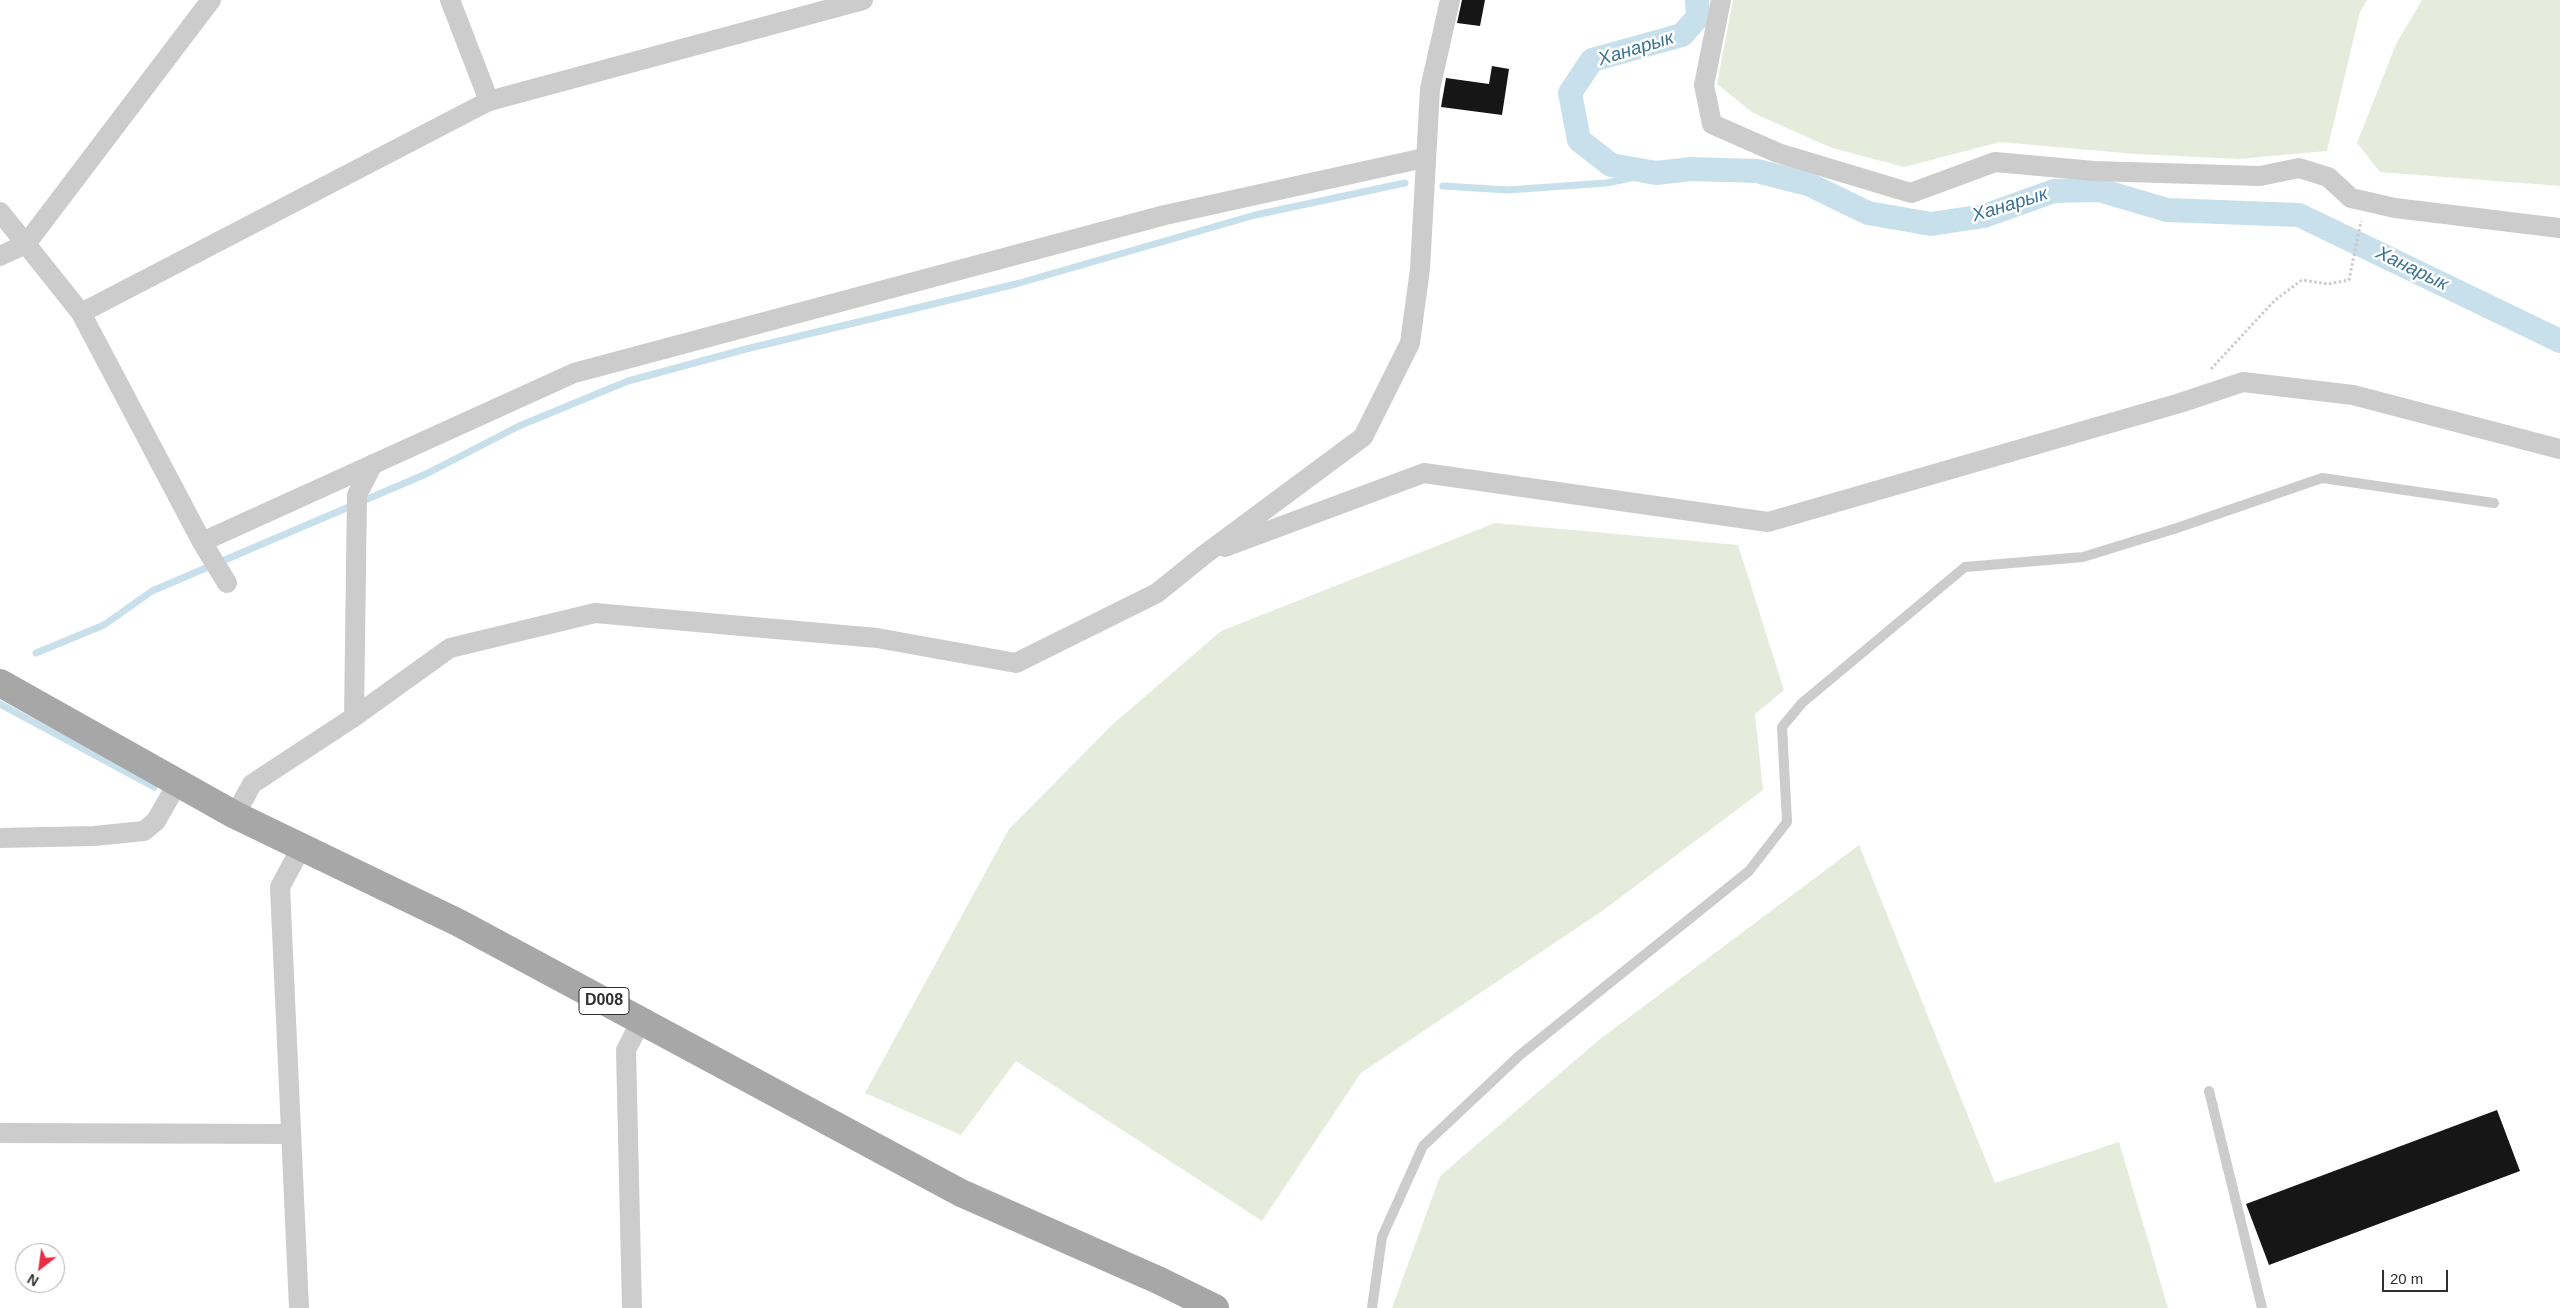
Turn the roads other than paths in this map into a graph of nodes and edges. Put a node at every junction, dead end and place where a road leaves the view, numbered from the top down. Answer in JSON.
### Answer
{"nodes":[{"id":1,"x":211,"y":0,"type":"edge"},
{"id":2,"x":450,"y":0,"type":"edge"},
{"id":3,"x":863,"y":0,"type":"edge"},
{"id":4,"x":1450,"y":0,"type":"edge"},
{"id":5,"x":1721,"y":0,"type":"edge"},
{"id":6,"x":489,"y":101,"type":"junction"},
{"id":7,"x":1424,"y":158,"type":"junction"},
{"id":8,"x":0,"y":212,"type":"edge"},
{"id":9,"x":2560,"y":228,"type":"edge"},
{"id":10,"x":26,"y":244,"type":"junction"},
{"id":11,"x":0,"y":256,"type":"edge"},
{"id":12,"x":81,"y":313,"type":"junction"},
{"id":13,"x":2560,"y":449,"type":"edge"},
{"id":14,"x":373,"y":464,"type":"junction"},
{"id":15,"x":2494,"y":503,"type":"dead end"},
{"id":16,"x":206,"y":549,"type":"junction"},
{"id":17,"x":1204,"y":555,"type":"junction"},
{"id":18,"x":226,"y":582,"type":"dead end"},
{"id":19,"x":0,"y":684,"type":"edge"},
{"id":20,"x":354,"y":717,"type":"junction"},
{"id":21,"x":177,"y":784,"type":"junction"},
{"id":22,"x":235,"y":815,"type":"junction"},
{"id":23,"x":0,"y":838,"type":"edge"},
{"id":24,"x":301,"y":848,"type":"junction"},
{"id":25,"x":641,"y":1021,"type":"junction"},
{"id":26,"x":2209,"y":1091,"type":"dead end"},
{"id":27,"x":0,"y":1133,"type":"edge"},
{"id":28,"x":290,"y":1134,"type":"junction"},
{"id":29,"x":299,"y":1308,"type":"edge"},
{"id":30,"x":632,"y":1308,"type":"edge"},
{"id":31,"x":1215,"y":1308,"type":"edge"},
{"id":32,"x":1372,"y":1308,"type":"edge"},
{"id":33,"x":2262,"y":1308,"type":"edge"}],
"edges":[{"from":1,"to":10,"type":"street"},
{"from":2,"to":6,"type":"street"},
{"from":3,"to":6,"type":"street"},
{"from":4,"to":7,"type":"street"},
{"from":5,"to":9,"type":"street"},
{"from":6,"to":12,"type":"street"},
{"from":7,"to":14,"type":"street"},
{"from":7,"to":17,"type":"street"},
{"from":8,"to":10,"type":"street"},
{"from":10,"to":11,"type":"street"},
{"from":10,"to":12,"type":"street"},
{"from":12,"to":16,"type":"street"},
{"from":13,"to":17,"type":"street"},
{"from":14,"to":16,"type":"street"},
{"from":14,"to":20,"type":"street"},
{"from":15,"to":32,"type":"lane"},
{"from":16,"to":18,"type":"street"},
{"from":17,"to":20,"type":"street"},
{"from":19,"to":21,"type":"main road","number":"D008"},
{"from":20,"to":22,"type":"street"},
{"from":21,"to":22,"type":"main road","number":"D008"},
{"from":21,"to":23,"type":"street"},
{"from":22,"to":24,"type":"main road","number":"D008"},
{"from":24,"to":25,"type":"main road","number":"D008"},
{"from":24,"to":28,"type":"street"},
{"from":25,"to":30,"type":"street"},
{"from":25,"to":31,"type":"main road","number":"D008"},
{"from":26,"to":33,"type":"lane"},
{"from":27,"to":28,"type":"street"},
{"from":28,"to":29,"type":"street"}]}
